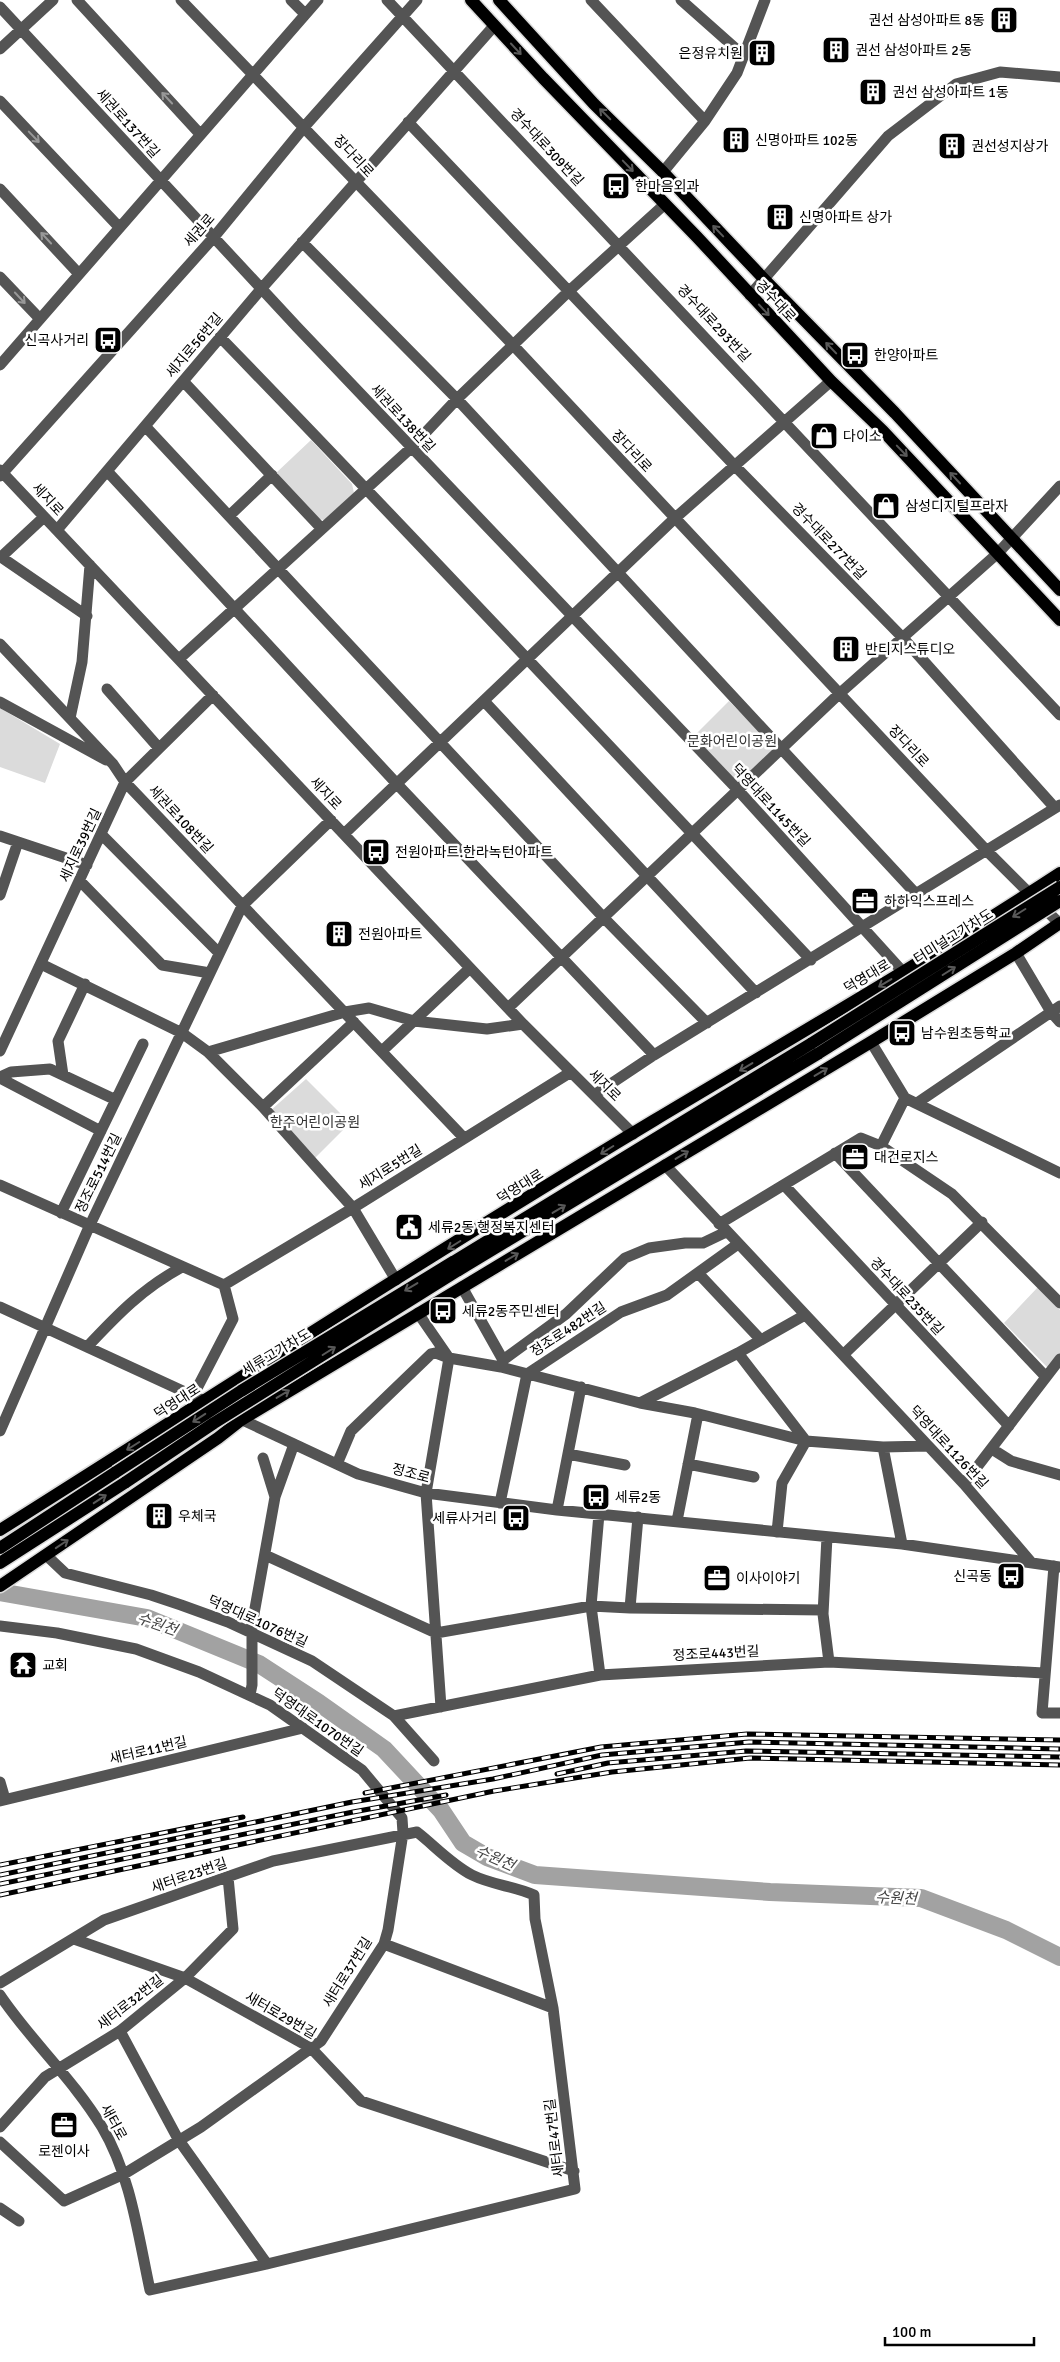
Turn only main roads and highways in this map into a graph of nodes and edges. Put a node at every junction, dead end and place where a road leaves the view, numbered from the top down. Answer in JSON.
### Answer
{"nodes":[{"id":1,"x":471,"y":0,"type":"edge"},
{"id":2,"x":499,"y":0,"type":"edge"},
{"id":3,"x":1060,"y":590,"type":"edge"},
{"id":4,"x":1060,"y":620,"type":"edge"},
{"id":5,"x":1060,"y":873,"type":"edge"},
{"id":6,"x":1060,"y":887,"type":"edge"},
{"id":7,"x":1060,"y":901,"type":"edge"},
{"id":8,"x":1060,"y":924,"type":"edge"},
{"id":9,"x":815,"y":1048,"type":"junction"},
{"id":10,"x":737,"y":1094,"type":"junction"},
{"id":11,"x":679,"y":1107,"type":"junction"},
{"id":12,"x":701,"y":1144,"type":"junction"},
{"id":13,"x":455,"y":1266,"type":"junction"},
{"id":14,"x":0,"y":1530,"type":"edge"},
{"id":15,"x":0,"y":1548,"type":"edge"},
{"id":16,"x":0,"y":1563,"type":"edge"},
{"id":17,"x":0,"y":1584,"type":"edge"}],
"edges":[{"from":1,"to":4,"type":"main road","name":"경수대로","one_way":true},
{"from":3,"to":2,"type":"main road","name":"경수대로","one_way":true},
{"from":5,"to":11,"type":"main road","name":"덕영대로","one_way":true},
{"from":6,"to":9,"type":"main road","name":"터미널고가차도","one_way":true,"bridge":true},
{"from":9,"to":7,"type":"main road","name":"터미널고가차도","one_way":true,"bridge":true},
{"from":12,"to":8,"type":"main road","one_way":true},
{"from":9,"to":10,"type":"main road"},
{"from":10,"to":11,"type":"main road"},
{"from":10,"to":12,"type":"main road"},
{"from":10,"to":13,"type":"main road"},
{"from":11,"to":14,"type":"main road","name":"덕영대로","one_way":true},
{"from":17,"to":12,"type":"main road","one_way":true},
{"from":13,"to":15,"type":"main road","name":"세류고가차도","one_way":true,"bridge":true},
{"from":16,"to":13,"type":"main road","name":"세류고가차도","one_way":true,"bridge":true}]}
